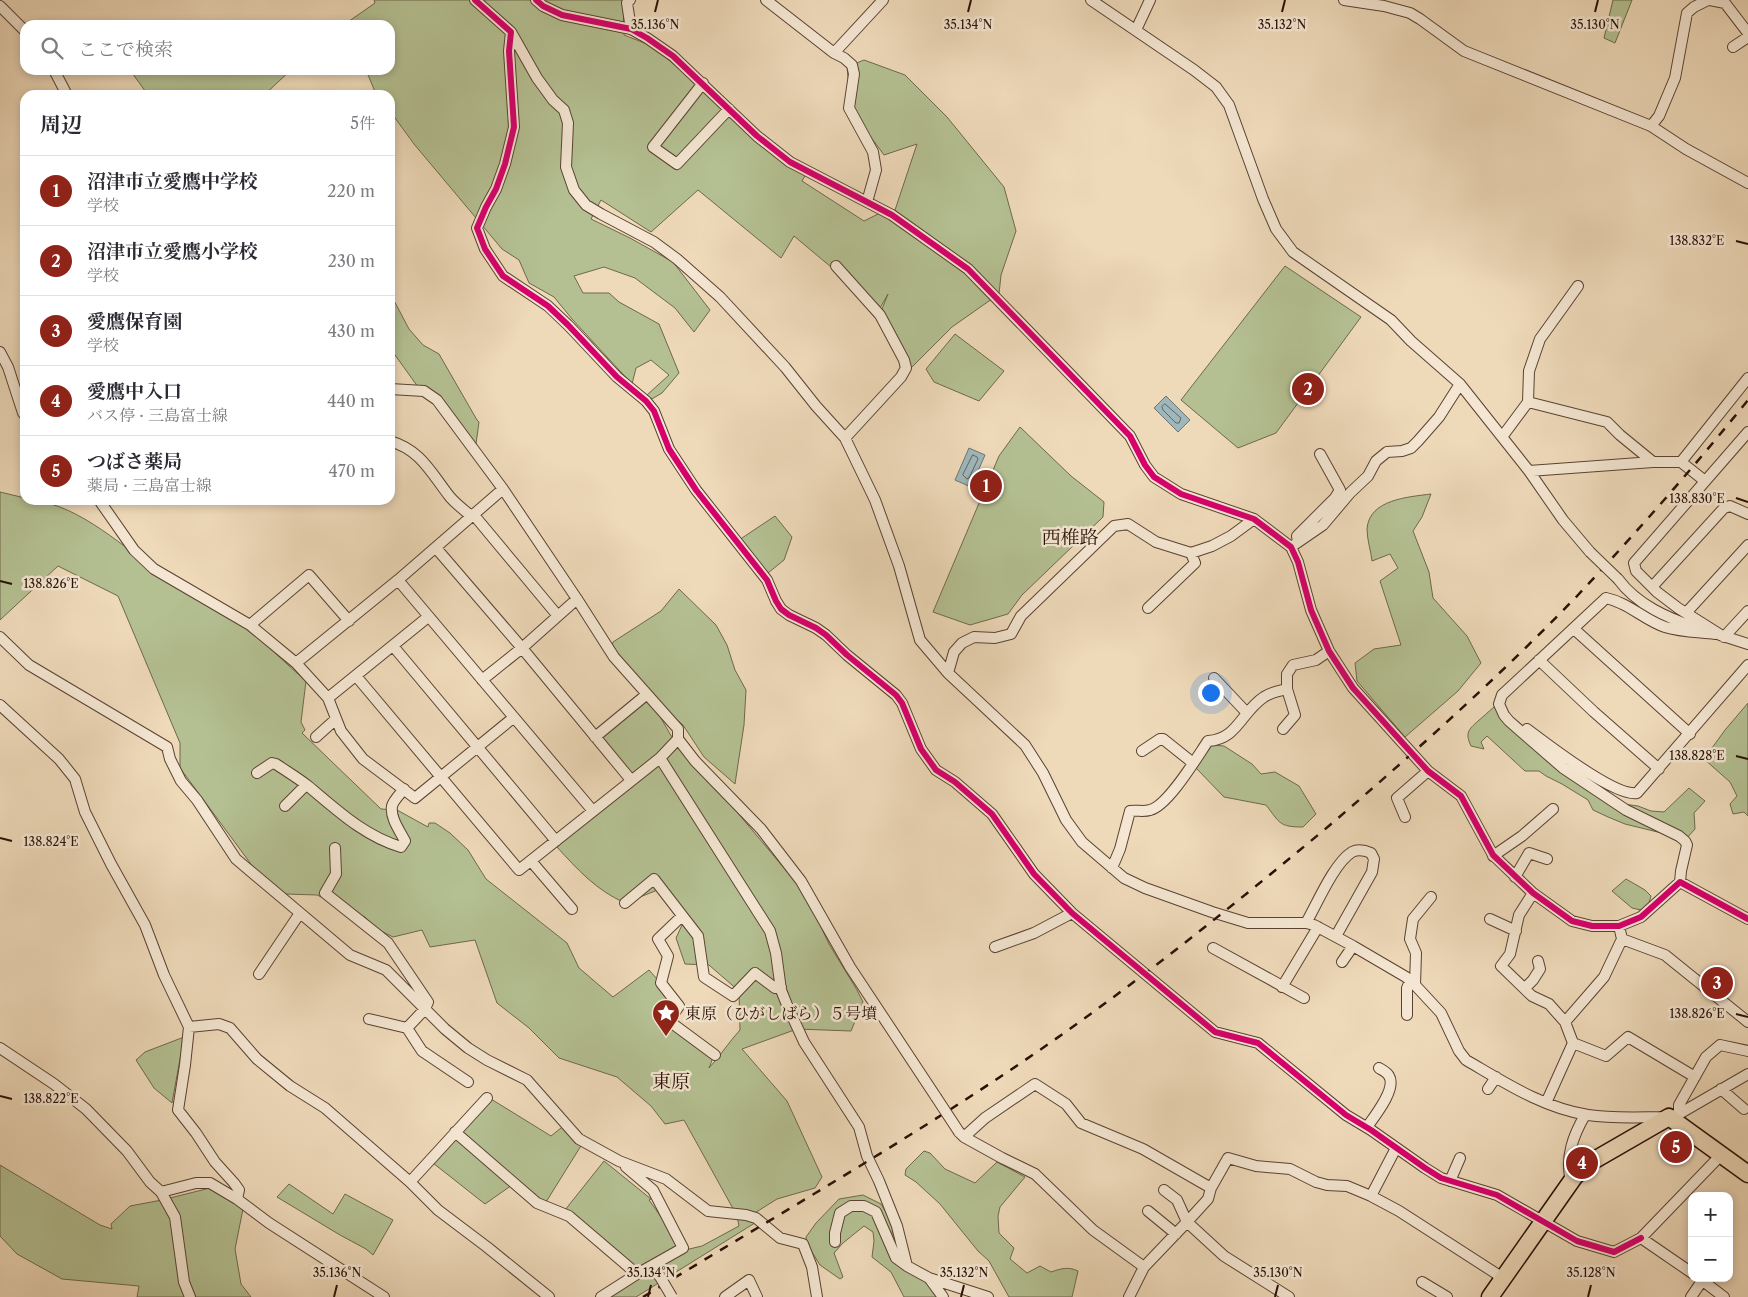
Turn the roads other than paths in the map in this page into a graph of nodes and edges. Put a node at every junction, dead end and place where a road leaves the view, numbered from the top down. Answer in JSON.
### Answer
{"nodes":[{"id":1,"x":475,"y":0,"type":"edge"},
{"id":2,"x":536,"y":0,"type":"edge"},
{"id":3,"x":630,"y":0,"type":"edge"},
{"id":4,"x":766,"y":0,"type":"edge"},
{"id":5,"x":883,"y":0,"type":"edge"},
{"id":6,"x":1092,"y":0,"type":"edge"},
{"id":7,"x":1150,"y":0,"type":"edge"},
{"id":8,"x":1344,"y":0,"type":"edge"},
{"id":9,"x":1709,"y":0,"type":"edge"},
{"id":10,"x":0,"y":6,"type":"edge"},
{"id":11,"x":20,"y":27,"type":"edge"},
{"id":12,"x":631,"y":29,"type":"junction"},
{"id":13,"x":1136,"y":30,"type":"junction"},
{"id":14,"x":511,"y":32,"type":"junction"},
{"id":15,"x":1748,"y":33,"type":"edge"},
{"id":16,"x":1748,"y":37,"type":"edge"},
{"id":17,"x":1733,"y":47,"type":"dead end"},
{"id":18,"x":834,"y":53,"type":"junction"},
{"id":19,"x":57,"y":75,"type":"edge"},
{"id":20,"x":703,"y":83,"type":"junction"},
{"id":21,"x":64,"y":90,"type":"edge"},
{"id":22,"x":729,"y":109,"type":"junction"},
{"id":23,"x":1651,"y":126,"type":"junction"},
{"id":24,"x":1748,"y":183,"type":"edge"},
{"id":25,"x":868,"y":202,"type":"junction"},
{"id":26,"x":836,"y":266,"type":"dead end"},
{"id":27,"x":1578,"y":286,"type":"dead end"},
{"id":28,"x":0,"y":352,"type":"edge"},
{"id":29,"x":1748,"y":378,"type":"edge"},
{"id":30,"x":1460,"y":384,"type":"junction"},
{"id":31,"x":395,"y":389,"type":"edge"},
{"id":32,"x":1528,"y":402,"type":"junction"},
{"id":33,"x":20,"y":406,"type":"edge"},
{"id":34,"x":1748,"y":432,"type":"edge"},
{"id":35,"x":1502,"y":437,"type":"junction"},
{"id":36,"x":845,"y":438,"type":"junction"},
{"id":37,"x":395,"y":442,"type":"edge"},
{"id":38,"x":1320,"y":454,"type":"dead end"},
{"id":39,"x":1654,"y":462,"type":"junction"},
{"id":40,"x":1680,"y":462,"type":"junction"},
{"id":41,"x":1529,"y":470,"type":"junction"},
{"id":42,"x":1704,"y":481,"type":"junction"},
{"id":43,"x":503,"y":489,"type":"junction"},
{"id":44,"x":102,"y":505,"type":"edge"},
{"id":45,"x":1748,"y":514,"type":"edge"},
{"id":46,"x":472,"y":515,"type":"junction"},
{"id":47,"x":1254,"y":519,"type":"junction"},
{"id":48,"x":1295,"y":544,"type":"junction"},
{"id":49,"x":1748,"y":545,"type":"edge"},
{"id":50,"x":436,"y":548,"type":"junction"},
{"id":51,"x":1191,"y":553,"type":"junction"},
{"id":52,"x":398,"y":580,"type":"junction"},
{"id":53,"x":1652,"y":587,"type":"junction"},
{"id":54,"x":577,"y":598,"type":"junction"},
{"id":55,"x":1148,"y":608,"type":"dead end"},
{"id":56,"x":1748,"y":611,"type":"edge"},
{"id":57,"x":1686,"y":613,"type":"junction"},
{"id":58,"x":558,"y":616,"type":"junction"},
{"id":59,"x":428,"y":617,"type":"junction"},
{"id":60,"x":349,"y":621,"type":"junction"},
{"id":61,"x":250,"y":625,"type":"junction"},
{"id":62,"x":1574,"y":629,"type":"junction"},
{"id":63,"x":1719,"y":635,"type":"junction"},
{"id":64,"x":0,"y":637,"type":"edge"},
{"id":65,"x":1748,"y":644,"type":"edge"},
{"id":66,"x":393,"y":646,"type":"junction"},
{"id":67,"x":522,"y":648,"type":"junction"},
{"id":68,"x":1329,"y":651,"type":"junction"},
{"id":69,"x":1539,"y":660,"type":"junction"},
{"id":70,"x":296,"y":663,"type":"junction"},
{"id":71,"x":1748,"y":665,"type":"edge"},
{"id":72,"x":948,"y":673,"type":"junction"},
{"id":73,"x":356,"y":676,"type":"junction"},
{"id":74,"x":1214,"y":678,"type":"dead end"},
{"id":75,"x":482,"y":680,"type":"junction"},
{"id":76,"x":1287,"y":689,"type":"junction"},
{"id":77,"x":646,"y":694,"type":"junction"},
{"id":78,"x":328,"y":698,"type":"junction"},
{"id":79,"x":1499,"y":704,"type":"junction"},
{"id":80,"x":0,"y":705,"type":"edge"},
{"id":81,"x":1247,"y":713,"type":"junction"},
{"id":82,"x":513,"y":718,"type":"junction"},
{"id":83,"x":336,"y":719,"type":"junction"},
{"id":84,"x":1283,"y":728,"type":"dead end"},
{"id":85,"x":1690,"y":734,"type":"junction"},
{"id":86,"x":316,"y":737,"type":"dead end"},
{"id":87,"x":595,"y":737,"type":"junction"},
{"id":88,"x":678,"y":739,"type":"junction"},
{"id":89,"x":476,"y":748,"type":"junction"},
{"id":90,"x":1142,"y":750,"type":"dead end"},
{"id":91,"x":660,"y":758,"type":"junction"},
{"id":92,"x":1193,"y":763,"type":"junction"},
{"id":93,"x":1658,"y":769,"type":"junction"},
{"id":94,"x":1428,"y":771,"type":"junction"},
{"id":95,"x":257,"y":773,"type":"dead end"},
{"id":96,"x":440,"y":778,"type":"junction"},
{"id":97,"x":631,"y":780,"type":"junction"},
{"id":98,"x":306,"y":785,"type":"junction"},
{"id":99,"x":404,"y":789,"type":"junction"},
{"id":100,"x":1632,"y":794,"type":"junction"},
{"id":101,"x":286,"y":806,"type":"dead end"},
{"id":102,"x":1553,"y":809,"type":"dead end"},
{"id":103,"x":1626,"y":810,"type":"junction"},
{"id":104,"x":593,"y":811,"type":"junction"},
{"id":105,"x":1405,"y":817,"type":"dead end"},
{"id":106,"x":556,"y":841,"type":"junction"},
{"id":107,"x":335,"y":848,"type":"dead end"},
{"id":108,"x":1493,"y":856,"type":"junction"},
{"id":109,"x":1546,"y":859,"type":"dead end"},
{"id":110,"x":531,"y":861,"type":"junction"},
{"id":111,"x":1112,"y":868,"type":"junction"},
{"id":112,"x":1515,"y":877,"type":"junction"},
{"id":113,"x":1680,"y":882,"type":"junction"},
{"id":114,"x":1533,"y":893,"type":"junction"},
{"id":115,"x":1431,"y":897,"type":"dead end"},
{"id":116,"x":625,"y":903,"type":"dead end"},
{"id":117,"x":572,"y":909,"type":"dead end"},
{"id":118,"x":300,"y":913,"type":"junction"},
{"id":119,"x":1072,"y":913,"type":"junction"},
{"id":120,"x":682,"y":916,"type":"junction"},
{"id":121,"x":1490,"y":919,"type":"dead end"},
{"id":122,"x":1748,"y":919,"type":"edge"},
{"id":123,"x":1306,"y":923,"type":"junction"},
{"id":124,"x":1619,"y":926,"type":"junction"},
{"id":125,"x":1318,"y":927,"type":"junction"},
{"id":126,"x":1516,"y":931,"type":"junction"},
{"id":127,"x":1336,"y":936,"type":"junction"},
{"id":128,"x":1622,"y":939,"type":"junction"},
{"id":129,"x":1354,"y":946,"type":"junction"},
{"id":130,"x":995,"y":948,"type":"dead end"},
{"id":131,"x":1213,"y":948,"type":"dead end"},
{"id":132,"x":1538,"y":961,"type":"dead end"},
{"id":133,"x":1342,"y":962,"type":"dead end"},
{"id":134,"x":259,"y":974,"type":"dead end"},
{"id":135,"x":1412,"y":982,"type":"junction"},
{"id":136,"x":781,"y":987,"type":"junction"},
{"id":137,"x":1282,"y":987,"type":"junction"},
{"id":138,"x":1524,"y":988,"type":"junction"},
{"id":139,"x":1304,"y":998,"type":"dead end"},
{"id":140,"x":424,"y":1008,"type":"junction"},
{"id":141,"x":1407,"y":1015,"type":"dead end"},
{"id":142,"x":369,"y":1019,"type":"dead end"},
{"id":143,"x":1565,"y":1022,"type":"junction"},
{"id":144,"x":1748,"y":1022,"type":"edge"},
{"id":145,"x":189,"y":1026,"type":"junction"},
{"id":146,"x":407,"y":1028,"type":"junction"},
{"id":147,"x":1573,"y":1043,"type":"junction"},
{"id":148,"x":0,"y":1048,"type":"edge"},
{"id":149,"x":1747,"y":1049,"type":"edge"},
{"id":150,"x":715,"y":1055,"type":"dead end"},
{"id":151,"x":1379,"y":1068,"type":"dead end"},
{"id":152,"x":1748,"y":1074,"type":"edge"},
{"id":153,"x":1496,"y":1077,"type":"junction"},
{"id":154,"x":1695,"y":1077,"type":"junction"},
{"id":155,"x":468,"y":1082,"type":"dead end"},
{"id":156,"x":1488,"y":1089,"type":"dead end"},
{"id":157,"x":1721,"y":1089,"type":"junction"},
{"id":158,"x":487,"y":1098,"type":"dead end"},
{"id":159,"x":1546,"y":1103,"type":"junction"},
{"id":160,"x":1744,"y":1109,"type":"dead end"},
{"id":161,"x":1585,"y":1115,"type":"junction"},
{"id":162,"x":1674,"y":1116,"type":"junction"},
{"id":163,"x":1367,"y":1127,"type":"junction"},
{"id":164,"x":455,"y":1132,"type":"junction"},
{"id":165,"x":961,"y":1135,"type":"junction"},
{"id":166,"x":1396,"y":1148,"type":"junction"},
{"id":167,"x":1720,"y":1155,"type":"junction"},
{"id":168,"x":1460,"y":1158,"type":"dead end"},
{"id":169,"x":620,"y":1161,"type":"junction"},
{"id":170,"x":1748,"y":1174,"type":"edge"},
{"id":171,"x":1450,"y":1181,"type":"junction"},
{"id":172,"x":1571,"y":1181,"type":"junction"},
{"id":173,"x":410,"y":1182,"type":"junction"},
{"id":174,"x":1211,"y":1188,"type":"junction"},
{"id":175,"x":1164,"y":1190,"type":"dead end"},
{"id":176,"x":161,"y":1192,"type":"junction"},
{"id":177,"x":1371,"y":1196,"type":"junction"},
{"id":178,"x":238,"y":1199,"type":"junction"},
{"id":179,"x":1148,"y":1211,"type":"dead end"},
{"id":180,"x":1187,"y":1222,"type":"junction"},
{"id":181,"x":1543,"y":1222,"type":"junction"},
{"id":182,"x":1176,"y":1234,"type":"junction"},
{"id":183,"x":1641,"y":1238,"type":"junction"},
{"id":184,"x":835,"y":1242,"type":"dead end"},
{"id":185,"x":907,"y":1266,"type":"junction"},
{"id":186,"x":655,"y":1267,"type":"junction"},
{"id":187,"x":1144,"y":1268,"type":"junction"},
{"id":188,"x":1688,"y":1270,"type":"edge"},
{"id":189,"x":637,"y":1274,"type":"junction"},
{"id":190,"x":929,"y":1278,"type":"junction"},
{"id":191,"x":1503,"y":1278,"type":"junction"},
{"id":192,"x":1422,"y":1282,"type":"dead end"},
{"id":193,"x":1699,"y":1282,"type":"edge"},
{"id":194,"x":1703,"y":1282,"type":"edge"},
{"id":195,"x":190,"y":1297,"type":"edge"},
{"id":196,"x":384,"y":1297,"type":"edge"},
{"id":197,"x":549,"y":1297,"type":"edge"},
{"id":198,"x":601,"y":1297,"type":"edge"},
{"id":199,"x":672,"y":1297,"type":"edge"},
{"id":200,"x":724,"y":1297,"type":"edge"},
{"id":201,"x":757,"y":1297,"type":"edge"},
{"id":202,"x":817,"y":1297,"type":"edge"},
{"id":203,"x":943,"y":1297,"type":"edge"},
{"id":204,"x":988,"y":1297,"type":"edge"},
{"id":205,"x":1129,"y":1297,"type":"edge"},
{"id":206,"x":1290,"y":1297,"type":"edge"},
{"id":207,"x":1447,"y":1297,"type":"edge"},
{"id":208,"x":1490,"y":1297,"type":"edge"},
{"id":209,"x":1690,"y":1297,"type":"edge"},
{"id":210,"x":1724,"y":1297,"type":"edge"}],
"edges":[{"from":1,"to":14,"type":"street"},
{"from":2,"to":12,"type":"street"},
{"from":3,"to":12,"type":"street"},
{"from":4,"to":18,"type":"street"},
{"from":5,"to":18,"type":"street"},
{"from":6,"to":13,"type":"street"},
{"from":7,"to":13,"type":"street"},
{"from":8,"to":23,"type":"street"},
{"from":9,"to":15,"type":"street"},
{"from":9,"to":23,"type":"street"},
{"from":10,"to":11,"type":"street"},
{"from":12,"to":20,"type":"street"},
{"from":13,"to":30,"type":"street"},
{"from":14,"to":36,"type":"street"},
{"from":14,"to":119,"type":"street"},
{"from":16,"to":17,"type":"street"},
{"from":18,"to":25,"type":"street"},
{"from":19,"to":21,"type":"street"},
{"from":20,"to":22,"type":"street"},
{"from":20,"to":22,"type":"street"},
{"from":22,"to":25,"type":"street"},
{"from":23,"to":24,"type":"street"},
{"from":25,"to":47,"type":"street"},
{"from":26,"to":36,"type":"street"},
{"from":27,"to":32,"type":"street"},
{"from":28,"to":33,"type":"street"},
{"from":29,"to":40,"type":"street"},
{"from":30,"to":35,"type":"street"},
{"from":30,"to":48,"type":"street"},
{"from":31,"to":43,"type":"street"},
{"from":32,"to":35,"type":"street"},
{"from":32,"to":39,"type":"street"},
{"from":34,"to":42,"type":"street"},
{"from":35,"to":41,"type":"street"},
{"from":36,"to":72,"type":"street"},
{"from":37,"to":46,"type":"street"},
{"from":38,"to":48,"type":"street"},
{"from":39,"to":40,"type":"street"},
{"from":39,"to":41,"type":"street"},
{"from":40,"to":42,"type":"street"},
{"from":41,"to":63,"type":"street","bridge":true},
{"from":42,"to":53,"type":"street"},
{"from":43,"to":46,"type":"street"},
{"from":43,"to":54,"type":"street"},
{"from":44,"to":61,"type":"street"},
{"from":45,"to":53,"type":"street"},
{"from":46,"to":50,"type":"street"},
{"from":46,"to":58,"type":"street"},
{"from":47,"to":48,"type":"street"},
{"from":47,"to":51,"type":"street"},
{"from":48,"to":68,"type":"street"},
{"from":49,"to":57,"type":"street"},
{"from":50,"to":52,"type":"street"},
{"from":50,"to":67,"type":"street"},
{"from":51,"to":55,"type":"street"},
{"from":51,"to":72,"type":"street"},
{"from":52,"to":59,"type":"street"},
{"from":52,"to":60,"type":"street"},
{"from":53,"to":57,"type":"street"},
{"from":54,"to":58,"type":"street"},
{"from":54,"to":77,"type":"street"},
{"from":56,"to":63,"type":"street"},
{"from":57,"to":63,"type":"street"},
{"from":58,"to":67,"type":"street"},
{"from":59,"to":66,"type":"street"},
{"from":59,"to":75,"type":"street"},
{"from":60,"to":61,"type":"street"},
{"from":60,"to":70,"type":"street"},
{"from":61,"to":70,"type":"street"},
{"from":62,"to":63,"type":"street"},
{"from":62,"to":69,"type":"street"},
{"from":62,"to":85,"type":"street"},
{"from":63,"to":65,"type":"street"},
{"from":64,"to":118,"type":"street"},
{"from":66,"to":73,"type":"street"},
{"from":66,"to":89,"type":"street"},
{"from":67,"to":75,"type":"street"},
{"from":67,"to":87,"type":"street"},
{"from":68,"to":76,"type":"street"},
{"from":68,"to":94,"type":"street"},
{"from":69,"to":79,"type":"street"},
{"from":69,"to":93,"type":"street"},
{"from":70,"to":78,"type":"street"},
{"from":71,"to":85,"type":"street"},
{"from":72,"to":111,"type":"street"},
{"from":73,"to":78,"type":"street"},
{"from":73,"to":96,"type":"street"},
{"from":74,"to":81,"type":"street"},
{"from":75,"to":82,"type":"street"},
{"from":76,"to":81,"type":"street"},
{"from":76,"to":84,"type":"street"},
{"from":77,"to":87,"type":"street"},
{"from":77,"to":88,"type":"street"},
{"from":78,"to":83,"type":"street"},
{"from":79,"to":100,"type":"street"},
{"from":79,"to":103,"type":"street"},
{"from":80,"to":145,"type":"street"},
{"from":81,"to":92,"type":"street"},
{"from":82,"to":89,"type":"street"},
{"from":82,"to":104,"type":"street"},
{"from":83,"to":86,"type":"street"},
{"from":83,"to":99,"type":"street"},
{"from":85,"to":93,"type":"street"},
{"from":87,"to":97,"type":"street"},
{"from":88,"to":91,"type":"street"},
{"from":88,"to":165,"type":"street","bridge":true},
{"from":89,"to":96,"type":"street"},
{"from":89,"to":106,"type":"street"},
{"from":90,"to":92,"type":"street"},
{"from":91,"to":97,"type":"street"},
{"from":91,"to":136,"type":"street"},
{"from":92,"to":111,"type":"street"},
{"from":93,"to":100,"type":"street"},
{"from":94,"to":105,"type":"street"},
{"from":94,"to":108,"type":"street"},
{"from":95,"to":98,"type":"street"},
{"from":96,"to":99,"type":"street"},
{"from":96,"to":110,"type":"street"},
{"from":97,"to":104,"type":"street"},
{"from":98,"to":99,"type":"street"},
{"from":98,"to":101,"type":"street"},
{"from":100,"to":103,"type":"street"},
{"from":102,"to":108,"type":"street"},
{"from":103,"to":113,"type":"street"},
{"from":104,"to":106,"type":"street"},
{"from":106,"to":110,"type":"street"},
{"from":107,"to":140,"type":"street"},
{"from":108,"to":112,"type":"street"},
{"from":109,"to":112,"type":"street"},
{"from":110,"to":117,"type":"street"},
{"from":111,"to":123,"type":"street"},
{"from":112,"to":114,"type":"street"},
{"from":113,"to":122,"type":"street"},
{"from":113,"to":124,"type":"street"},
{"from":114,"to":124,"type":"street"},
{"from":114,"to":126,"type":"street"},
{"from":115,"to":135,"type":"street"},
{"from":116,"to":120,"type":"street"},
{"from":118,"to":134,"type":"street"},
{"from":118,"to":140,"type":"street"},
{"from":119,"to":130,"type":"street"},
{"from":119,"to":163,"type":"street"},
{"from":120,"to":136,"type":"street"},
{"from":120,"to":150,"type":"street"},
{"from":121,"to":126,"type":"street"},
{"from":123,"to":125,"type":"street"},
{"from":123,"to":127,"type":"street"},
{"from":124,"to":128,"type":"street"},
{"from":125,"to":127,"type":"street"},
{"from":125,"to":137,"type":"street"},
{"from":126,"to":138,"type":"street"},
{"from":127,"to":129,"type":"street"},
{"from":128,"to":143,"type":"street"},
{"from":128,"to":144,"type":"street"},
{"from":129,"to":133,"type":"street"},
{"from":129,"to":135,"type":"street"},
{"from":131,"to":137,"type":"street"},
{"from":132,"to":138,"type":"street"},
{"from":135,"to":141,"type":"street"},
{"from":135,"to":153,"type":"street"},
{"from":136,"to":185,"type":"street"},
{"from":137,"to":139,"type":"street"},
{"from":138,"to":143,"type":"street"},
{"from":140,"to":146,"type":"street"},
{"from":140,"to":169,"type":"street"},
{"from":142,"to":146,"type":"street"},
{"from":143,"to":147,"type":"street"},
{"from":145,"to":173,"type":"street"},
{"from":145,"to":178,"type":"street"},
{"from":146,"to":155,"type":"street"},
{"from":147,"to":154,"type":"street"},
{"from":147,"to":159,"type":"street"},
{"from":148,"to":176,"type":"street"},
{"from":149,"to":154,"type":"street"},
{"from":151,"to":163,"type":"street"},
{"from":152,"to":157,"type":"street"},
{"from":153,"to":156,"type":"street"},
{"from":153,"to":159,"type":"street"},
{"from":154,"to":162,"type":"street"},
{"from":157,"to":160,"type":"street"},
{"from":157,"to":162,"type":"street"},
{"from":158,"to":164,"type":"street"},
{"from":159,"to":161,"type":"street"},
{"from":161,"to":162,"type":"street"},
{"from":161,"to":172,"type":"street"},
{"from":162,"to":167,"type":"main road"},
{"from":162,"to":172,"type":"main road"},
{"from":163,"to":166,"type":"street"},
{"from":164,"to":173,"type":"street"},
{"from":164,"to":189,"type":"street"},
{"from":165,"to":174,"type":"street"},
{"from":165,"to":187,"type":"street"},
{"from":166,"to":171,"type":"street"},
{"from":166,"to":177,"type":"street"},
{"from":167,"to":170,"type":"main road"},
{"from":167,"to":183,"type":"street"},
{"from":168,"to":171,"type":"street"},
{"from":169,"to":186,"type":"street"},
{"from":169,"to":202,"type":"street"},
{"from":171,"to":181,"type":"street"},
{"from":172,"to":181,"type":"main road"},
{"from":173,"to":197,"type":"street"},
{"from":174,"to":177,"type":"street"},
{"from":174,"to":180,"type":"street"},
{"from":175,"to":180,"type":"street"},
{"from":176,"to":178,"type":"street"},
{"from":176,"to":195,"type":"street"},
{"from":177,"to":191,"type":"street"},
{"from":178,"to":196,"type":"street"},
{"from":179,"to":182,"type":"street"},
{"from":180,"to":182,"type":"street"},
{"from":180,"to":206,"type":"street"},
{"from":181,"to":183,"type":"street"},
{"from":181,"to":191,"type":"main road"},
{"from":182,"to":187,"type":"street"},
{"from":183,"to":188,"type":"street"},
{"from":184,"to":185,"type":"street"},
{"from":185,"to":190,"type":"street"},
{"from":186,"to":189,"type":"street"},
{"from":186,"to":199,"type":"street","bridge":true},
{"from":187,"to":205,"type":"street"},
{"from":189,"to":198,"type":"street"},
{"from":190,"to":203,"type":"street"},
{"from":190,"to":204,"type":"street"},
{"from":191,"to":208,"type":"main road"},
{"from":192,"to":207,"type":"street"},
{"from":193,"to":209,"type":"street"},
{"from":194,"to":210,"type":"street"},
{"from":200,"to":201,"type":"street"}]}
